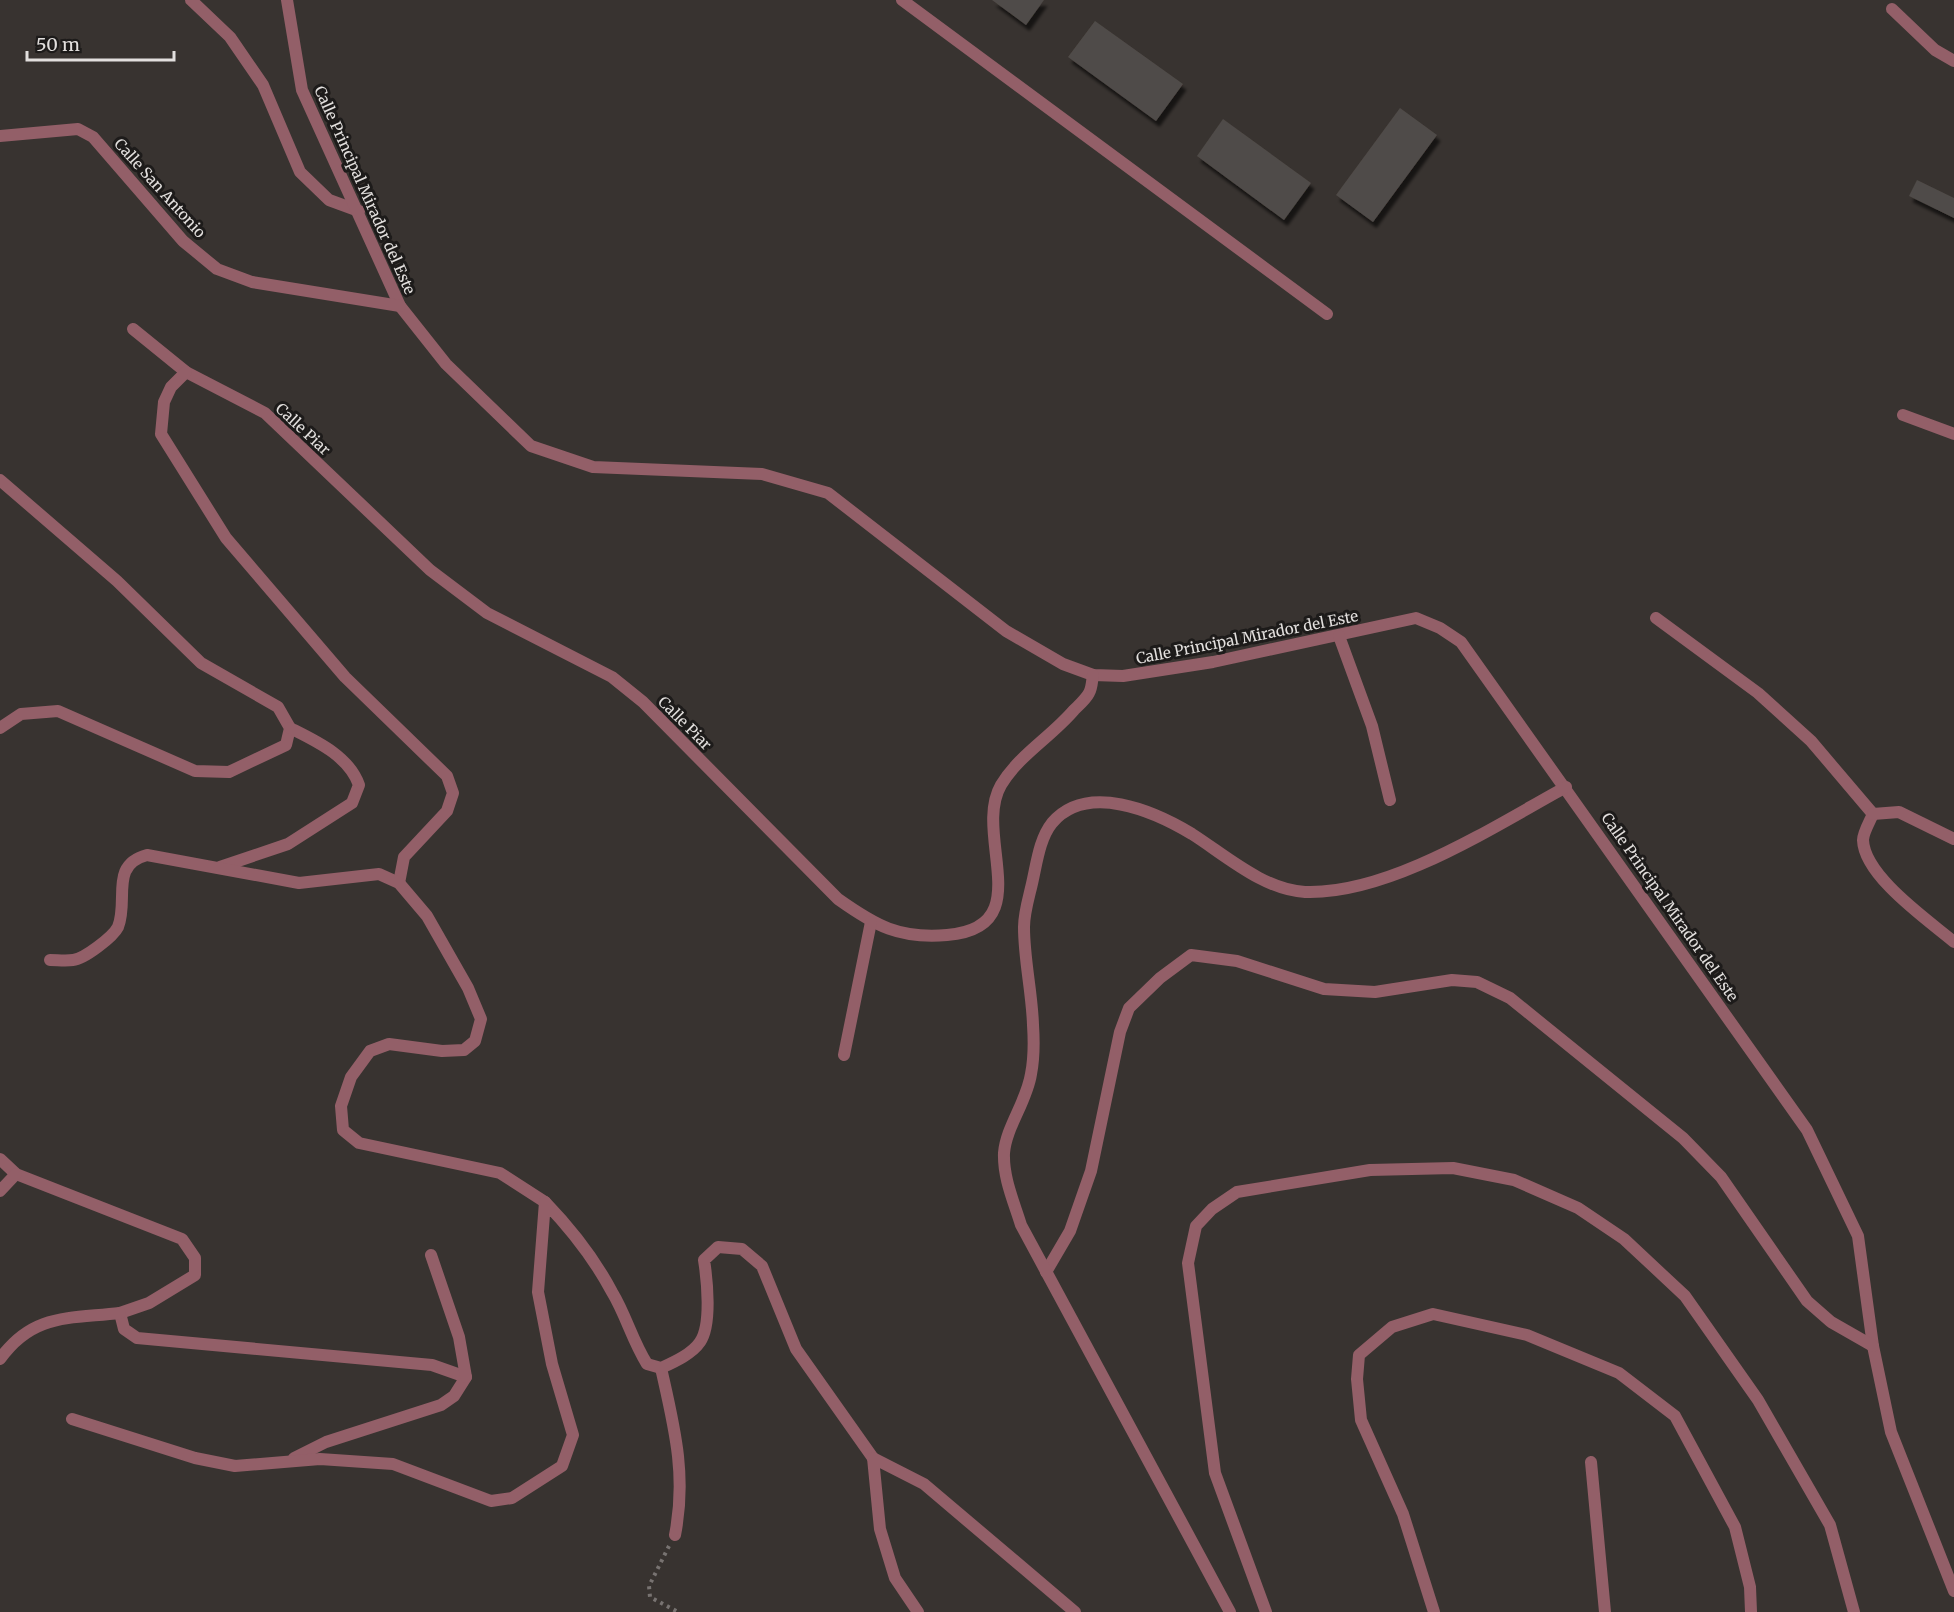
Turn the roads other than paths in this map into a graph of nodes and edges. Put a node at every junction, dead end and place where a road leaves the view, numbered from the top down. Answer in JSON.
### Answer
{"nodes":[{"id":1,"x":191,"y":0,"type":"edge"},
{"id":2,"x":287,"y":0,"type":"edge"},
{"id":3,"x":902,"y":0,"type":"edge"},
{"id":4,"x":1892,"y":9,"type":"dead end"},
{"id":5,"x":1954,"y":61,"type":"edge"},
{"id":6,"x":0,"y":136,"type":"edge"},
{"id":7,"x":358,"y":211,"type":"junction"},
{"id":8,"x":400,"y":306,"type":"junction"},
{"id":9,"x":1327,"y":314,"type":"dead end"},
{"id":10,"x":134,"y":329,"type":"dead end"},
{"id":11,"x":186,"y":372,"type":"junction"},
{"id":12,"x":1903,"y":415,"type":"dead end"},
{"id":13,"x":1954,"y":434,"type":"edge"},
{"id":14,"x":0,"y":480,"type":"edge"},
{"id":15,"x":1656,"y":618,"type":"dead end"},
{"id":16,"x":1339,"y":636,"type":"junction"},
{"id":17,"x":1093,"y":675,"type":"junction"},
{"id":18,"x":0,"y":728,"type":"edge"},
{"id":19,"x":290,"y":728,"type":"junction"},
{"id":20,"x":1566,"y":787,"type":"junction"},
{"id":21,"x":1390,"y":801,"type":"dead end"},
{"id":22,"x":1873,"y":814,"type":"junction"},
{"id":23,"x":1954,"y":839,"type":"edge"},
{"id":24,"x":217,"y":868,"type":"junction"},
{"id":25,"x":399,"y":883,"type":"junction"},
{"id":26,"x":871,"y":922,"type":"junction"},
{"id":27,"x":1954,"y":942,"type":"edge"},
{"id":28,"x":50,"y":960,"type":"dead end"},
{"id":29,"x":844,"y":1055,"type":"dead end"},
{"id":30,"x":0,"y":1159,"type":"edge"},
{"id":31,"x":16,"y":1174,"type":"junction"},
{"id":32,"x":0,"y":1191,"type":"edge"},
{"id":33,"x":545,"y":1202,"type":"junction"},
{"id":34,"x":431,"y":1254,"type":"dead end"},
{"id":35,"x":1046,"y":1272,"type":"junction"},
{"id":36,"x":120,"y":1313,"type":"junction"},
{"id":37,"x":1874,"y":1346,"type":"junction"},
{"id":38,"x":0,"y":1359,"type":"edge"},
{"id":39,"x":661,"y":1368,"type":"junction"},
{"id":40,"x":466,"y":1377,"type":"junction"},
{"id":41,"x":72,"y":1419,"type":"dead end"},
{"id":42,"x":873,"y":1458,"type":"junction"},
{"id":43,"x":287,"y":1462,"type":"junction"},
{"id":44,"x":1592,"y":1462,"type":"dead end"},
{"id":45,"x":675,"y":1535,"type":"road end"},
{"id":46,"x":1954,"y":1591,"type":"edge"},
{"id":47,"x":918,"y":1612,"type":"edge"},
{"id":48,"x":1075,"y":1612,"type":"edge"},
{"id":49,"x":1230,"y":1612,"type":"edge"},
{"id":50,"x":1266,"y":1612,"type":"edge"},
{"id":51,"x":1434,"y":1612,"type":"edge"},
{"id":52,"x":1605,"y":1612,"type":"edge"},
{"id":53,"x":1751,"y":1612,"type":"edge"},
{"id":54,"x":1854,"y":1612,"type":"edge"}],
"edges":[{"from":1,"to":7,"type":"street"},
{"from":2,"to":7,"type":"street","name":"Calle Principal Mirador del Este"},
{"from":3,"to":9,"type":"street"},
{"from":4,"to":5,"type":"street"},
{"from":6,"to":8,"type":"street","name":"Calle San Antonio"},
{"from":7,"to":8,"type":"street","name":"Calle Principal Mirador del Este"},
{"from":8,"to":17,"type":"street","name":"Calle Principal Mirador del Este"},
{"from":10,"to":11,"type":"street","name":"Calle Piar"},
{"from":11,"to":25,"type":"street"},
{"from":11,"to":26,"type":"street","name":"Calle Piar"},
{"from":12,"to":13,"type":"street"},
{"from":14,"to":19,"type":"street"},
{"from":15,"to":22,"type":"street"},
{"from":16,"to":17,"type":"street","name":"Calle Principal Mirador del Este"},
{"from":16,"to":20,"type":"street","name":"Calle Principal Mirador del Este"},
{"from":16,"to":21,"type":"street"},
{"from":17,"to":26,"type":"street","name":"Calle Piar"},
{"from":18,"to":19,"type":"street"},
{"from":19,"to":24,"type":"street"},
{"from":20,"to":35,"type":"street"},
{"from":20,"to":37,"type":"street","name":"Calle Principal Mirador del Este"},
{"from":22,"to":23,"type":"street"},
{"from":22,"to":27,"type":"street"},
{"from":24,"to":25,"type":"street"},
{"from":24,"to":28,"type":"street"},
{"from":25,"to":33,"type":"street"},
{"from":26,"to":29,"type":"street"},
{"from":30,"to":31,"type":"street"},
{"from":31,"to":32,"type":"street"},
{"from":31,"to":36,"type":"street"},
{"from":33,"to":39,"type":"street"},
{"from":33,"to":43,"type":"street"},
{"from":34,"to":40,"type":"street"},
{"from":35,"to":37,"type":"street"},
{"from":35,"to":49,"type":"street"},
{"from":36,"to":38,"type":"street"},
{"from":36,"to":40,"type":"street"},
{"from":37,"to":46,"type":"street","name":"Calle Principal Mirador del Este"},
{"from":39,"to":42,"type":"street"},
{"from":39,"to":45,"type":"street"},
{"from":40,"to":43,"type":"street"},
{"from":41,"to":43,"type":"street"},
{"from":42,"to":47,"type":"street"},
{"from":42,"to":48,"type":"street"},
{"from":44,"to":52,"type":"street"},
{"from":50,"to":54,"type":"street"},
{"from":51,"to":53,"type":"street"}]}
